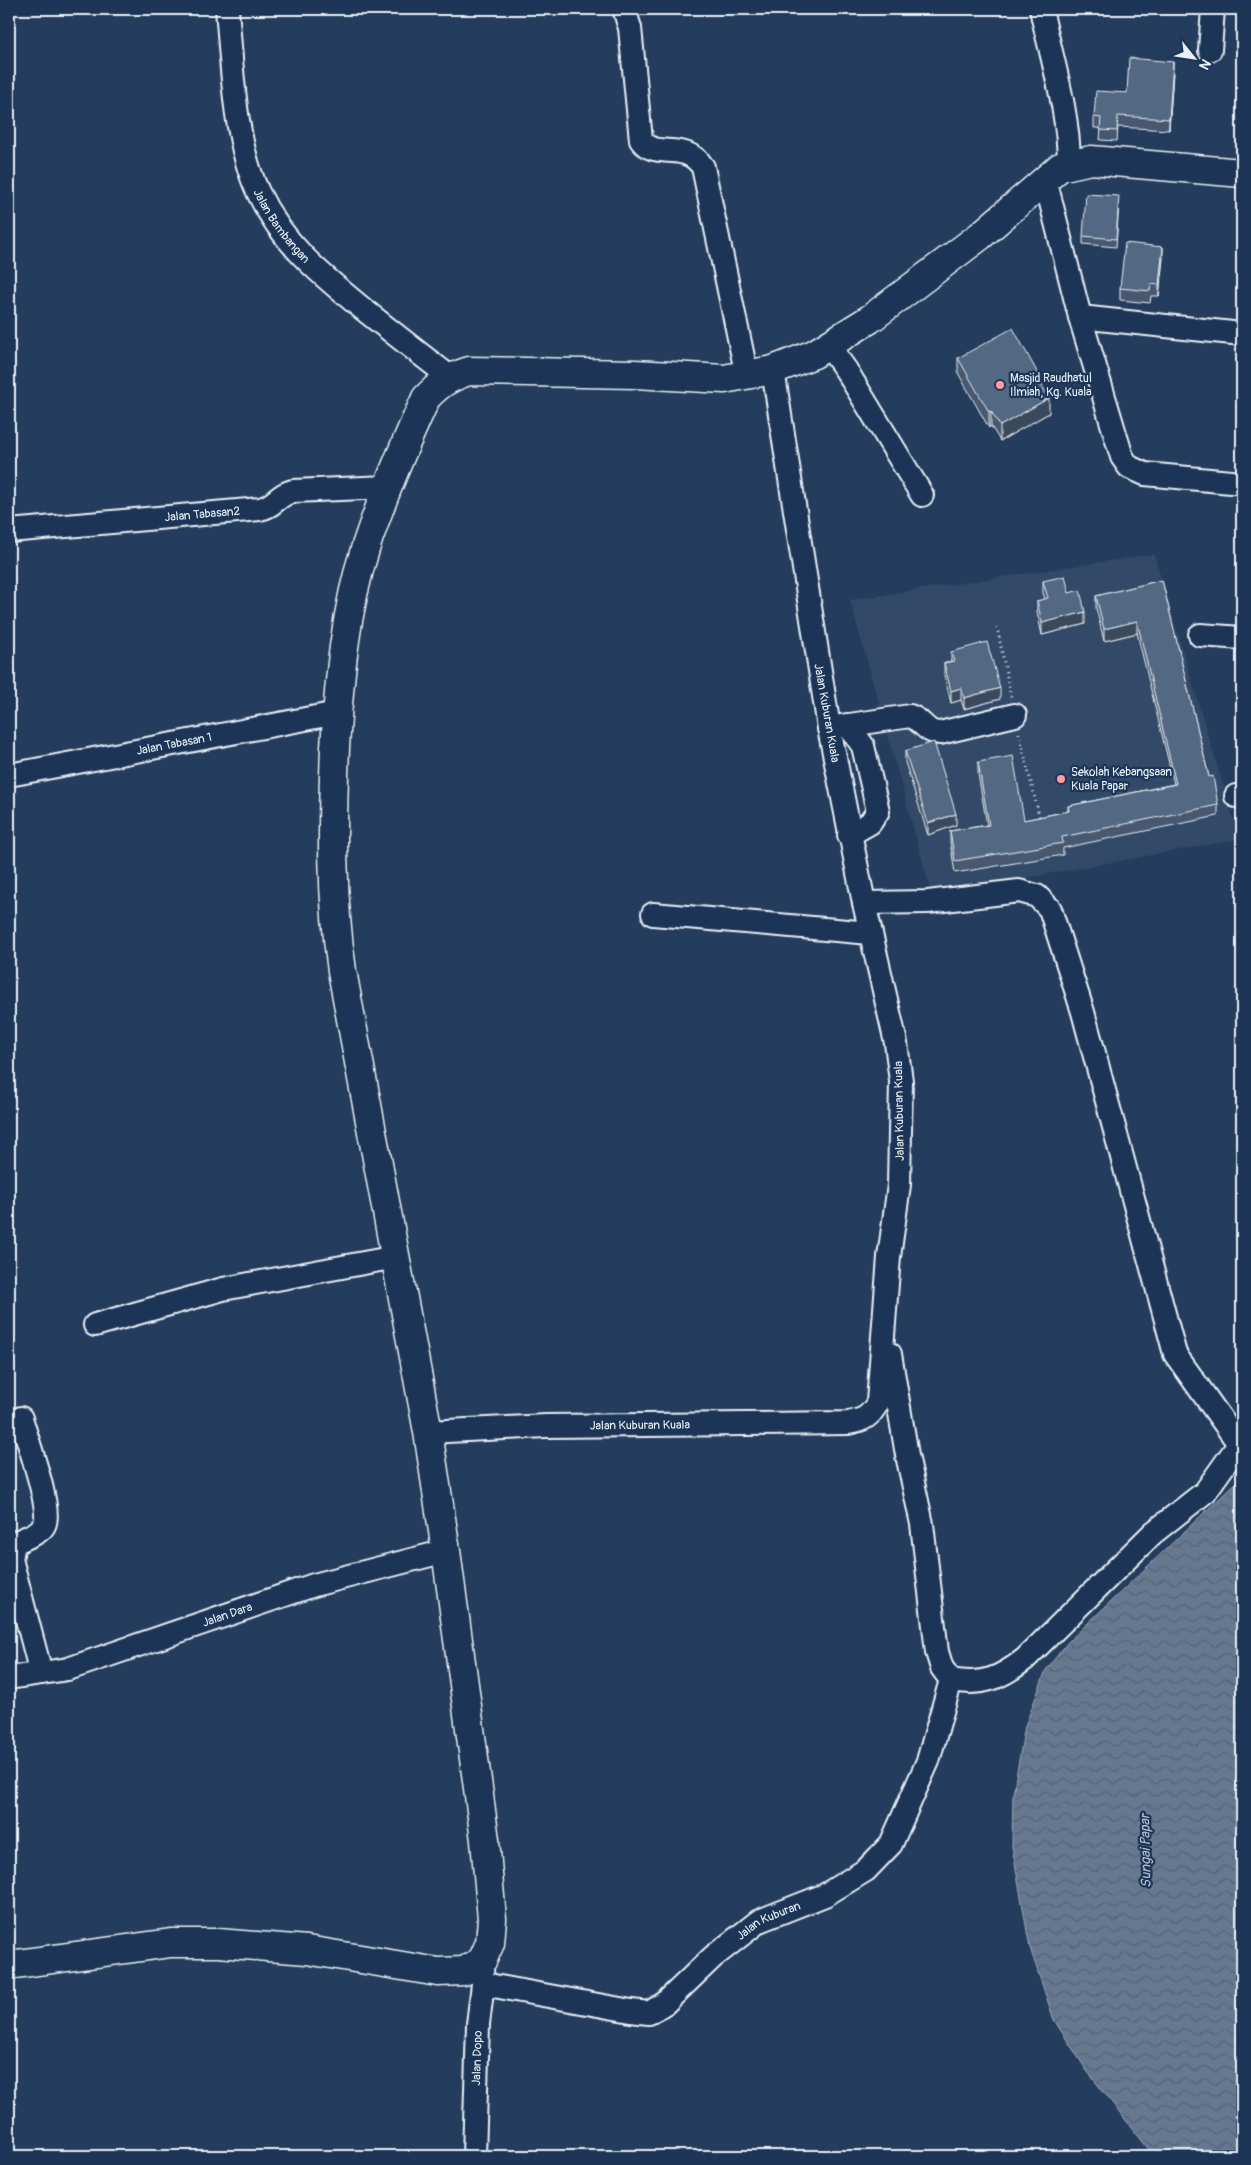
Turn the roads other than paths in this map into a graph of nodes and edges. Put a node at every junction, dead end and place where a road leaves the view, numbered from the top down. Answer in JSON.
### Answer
{"nodes":[{"id":1,"x":227,"y":9,"type":"edge"},
{"id":2,"x":624,"y":9,"type":"edge"},
{"id":3,"x":1041,"y":9,"type":"edge"},
{"id":4,"x":1213,"y":9,"type":"edge"},
{"id":5,"x":1210,"y":50,"type":"dead end"},
{"id":6,"x":1068,"y":164,"type":"junction"},
{"id":7,"x":1242,"y":173,"type":"edge"},
{"id":8,"x":1045,"y":179,"type":"junction"},
{"id":9,"x":1080,"y":317,"type":"junction"},
{"id":10,"x":1242,"y":334,"type":"edge"},
{"id":11,"x":828,"y":345,"type":"junction"},
{"id":12,"x":773,"y":370,"type":"junction"},
{"id":13,"x":747,"y":376,"type":"junction"},
{"id":14,"x":450,"y":377,"type":"junction"},
{"id":15,"x":1242,"y":483,"type":"edge"},
{"id":16,"x":388,"y":487,"type":"junction"},
{"id":17,"x":922,"y":495,"type":"dead end"},
{"id":18,"x":9,"y":531,"type":"edge"},
{"id":19,"x":1200,"y":635,"type":"dead end"},
{"id":20,"x":1242,"y":638,"type":"edge"},
{"id":21,"x":337,"y":713,"type":"junction"},
{"id":22,"x":1015,"y":715,"type":"dead end"},
{"id":23,"x":838,"y":727,"type":"junction"},
{"id":24,"x":9,"y":775,"type":"edge"},
{"id":25,"x":850,"y":835,"type":"junction"},
{"id":26,"x":864,"y":903,"type":"junction"},
{"id":27,"x":653,"y":914,"type":"dead end"},
{"id":28,"x":870,"y":933,"type":"junction"},
{"id":29,"x":396,"y":1257,"type":"junction"},
{"id":30,"x":885,"y":1323,"type":"junction"},
{"id":31,"x":95,"y":1325,"type":"dead end"},
{"id":32,"x":21,"y":1418,"type":"dead end"},
{"id":33,"x":428,"y":1432,"type":"junction"},
{"id":34,"x":1240,"y":1442,"type":"edge"},
{"id":35,"x":446,"y":1551,"type":"junction"},
{"id":36,"x":41,"y":1673,"type":"junction"},
{"id":37,"x":9,"y":1678,"type":"edge"},
{"id":38,"x":951,"y":1680,"type":"junction"},
{"id":39,"x":9,"y":1965,"type":"edge"},
{"id":40,"x":482,"y":1972,"type":"junction"},
{"id":41,"x":474,"y":2156,"type":"edge"}],
"edges":[{"from":1,"to":14,"type":"street","name":"Jalan Bambangan"},
{"from":2,"to":13,"type":"street"},
{"from":3,"to":6,"type":"street"},
{"from":4,"to":5,"type":"street"},
{"from":6,"to":7,"type":"main road"},
{"from":6,"to":8,"type":"main road"},
{"from":8,"to":9,"type":"street"},
{"from":8,"to":11,"type":"main road"},
{"from":9,"to":10,"type":"street"},
{"from":9,"to":15,"type":"street"},
{"from":11,"to":12,"type":"main road"},
{"from":11,"to":17,"type":"street"},
{"from":12,"to":13,"type":"main road"},
{"from":12,"to":23,"type":"street","name":"Jalan Kuburan Kuala"},
{"from":13,"to":14,"type":"main road"},
{"from":14,"to":16,"type":"main road"},
{"from":16,"to":18,"type":"street","name":"Jalan Tabasan2"},
{"from":16,"to":21,"type":"main road"},
{"from":19,"to":20,"type":"street"},
{"from":21,"to":24,"type":"street","name":"Jalan Tabasan 1"},
{"from":21,"to":29,"type":"main road"},
{"from":22,"to":23,"type":"street"},
{"from":23,"to":25,"type":"street","name":"Jalan Kuburan Kuala"},
{"from":23,"to":25,"type":"street"},
{"from":25,"to":26,"type":"street","name":"Jalan Kuburan Kuala"},
{"from":26,"to":28,"type":"street","name":"Jalan Kuburan Kuala"},
{"from":26,"to":34,"type":"street"},
{"from":27,"to":28,"type":"street"},
{"from":28,"to":30,"type":"street","name":"Jalan Kuburan Kuala"},
{"from":29,"to":31,"type":"street"},
{"from":29,"to":33,"type":"main road"},
{"from":30,"to":33,"type":"street","name":"Jalan Kuburan Kuala"},
{"from":30,"to":38,"type":"street"},
{"from":32,"to":36,"type":"street"},
{"from":33,"to":35,"type":"main road"},
{"from":34,"to":38,"type":"street"},
{"from":35,"to":36,"type":"street","name":"Jalan Dara"},
{"from":35,"to":40,"type":"main road"},
{"from":36,"to":37,"type":"street","name":"Jalan Dara"},
{"from":38,"to":40,"type":"street","name":"Jalan Kuburan"},
{"from":39,"to":40,"type":"main road"},
{"from":40,"to":41,"type":"street","name":"Jalan Dopo"}]}
